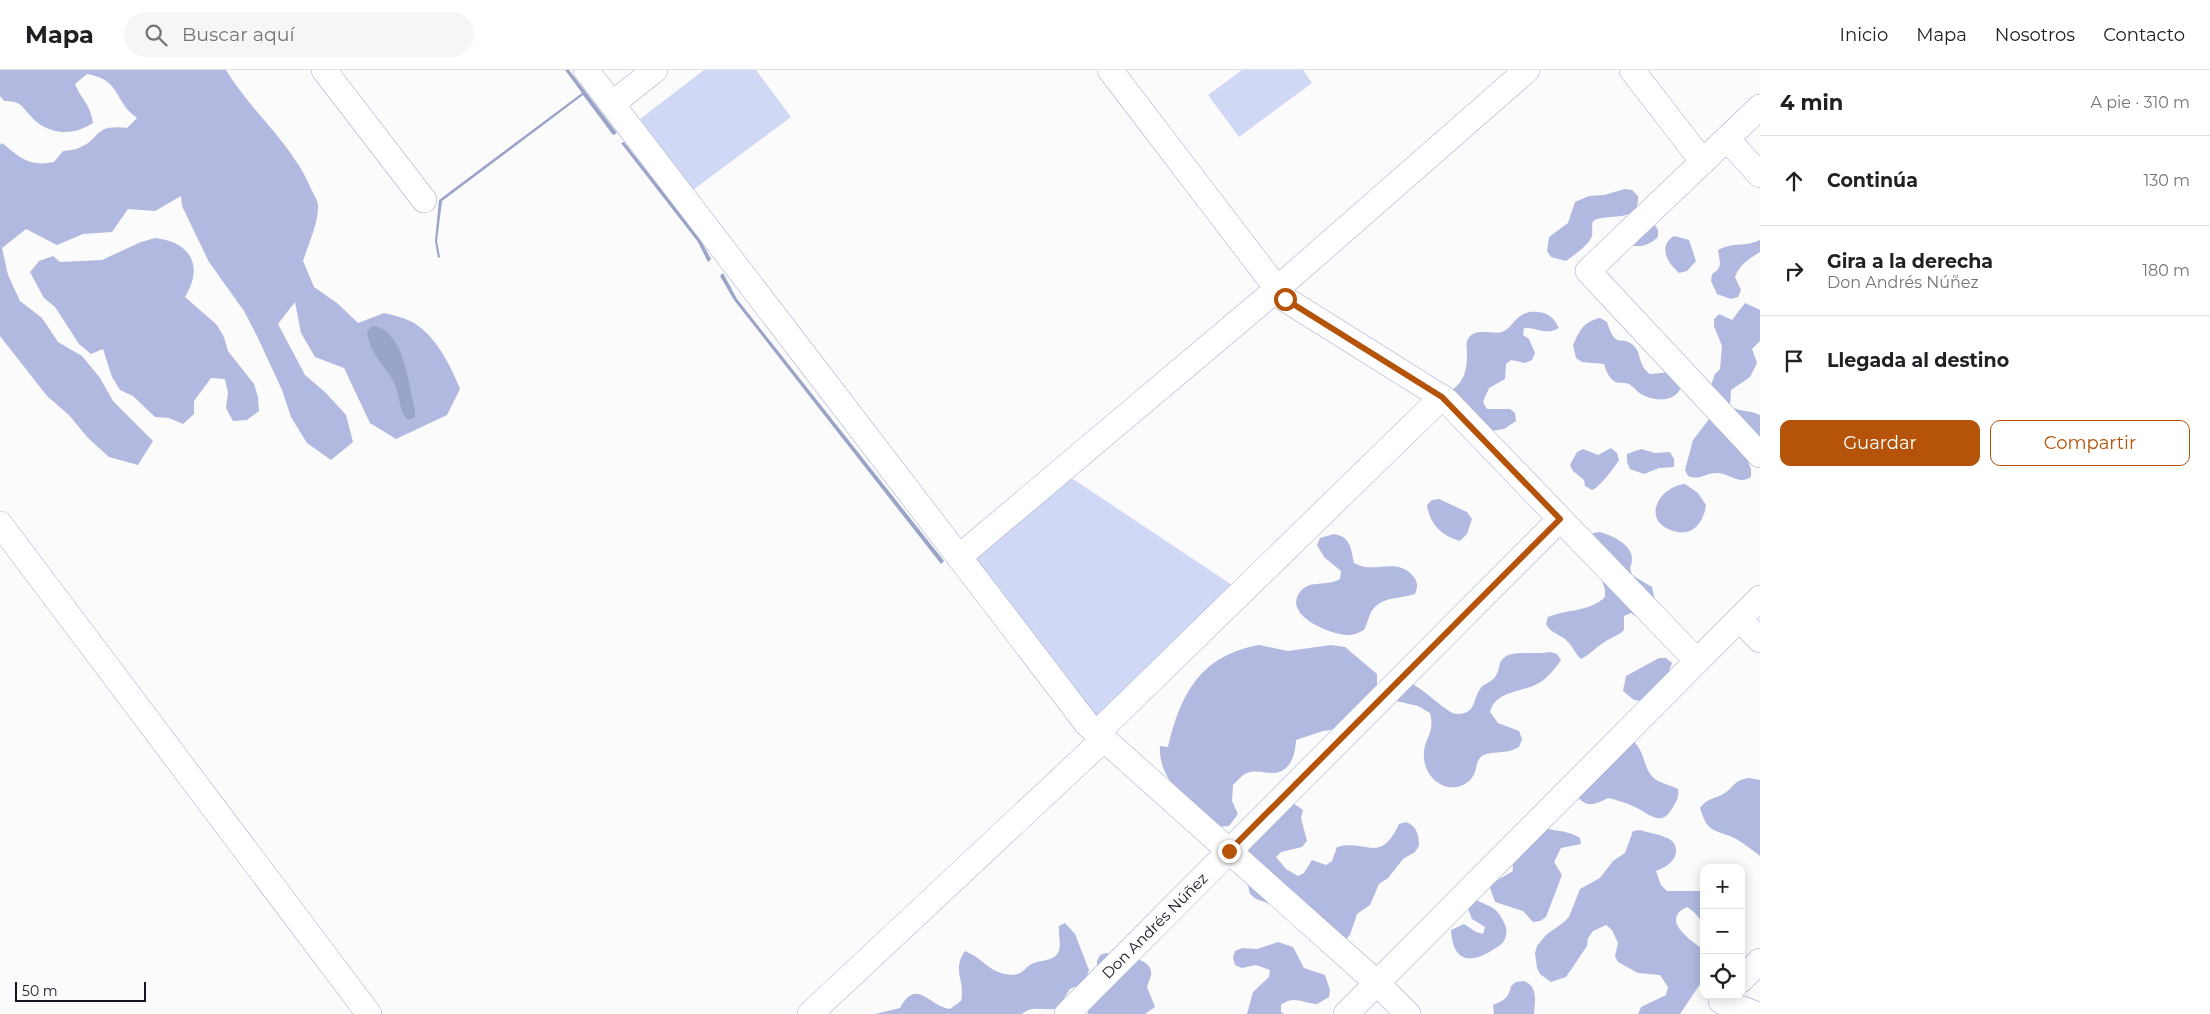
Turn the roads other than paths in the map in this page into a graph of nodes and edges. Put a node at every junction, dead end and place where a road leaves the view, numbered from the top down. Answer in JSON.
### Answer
{"nodes":[{"id":1,"x":324,"y":70,"type":"edge"},
{"id":2,"x":586,"y":70,"type":"edge"},
{"id":3,"x":655,"y":70,"type":"edge"},
{"id":4,"x":1110,"y":70,"type":"edge"},
{"id":5,"x":1527,"y":70,"type":"edge"},
{"id":6,"x":1632,"y":70,"type":"edge"},
{"id":7,"x":612,"y":104,"type":"junction"},
{"id":8,"x":1760,"y":107,"type":"edge"},
{"id":9,"x":1727,"y":139,"type":"junction"},
{"id":10,"x":1703,"y":162,"type":"junction"},
{"id":11,"x":1760,"y":175,"type":"edge"},
{"id":12,"x":424,"y":200,"type":"dead end"},
{"id":13,"x":1277,"y":289,"type":"junction"},
{"id":14,"x":1442,"y":397,"type":"junction"},
{"id":15,"x":1760,"y":454,"type":"edge"},
{"id":16,"x":1560,"y":519,"type":"junction"},
{"id":17,"x":0,"y":524,"type":"edge"},
{"id":18,"x":959,"y":557,"type":"junction"},
{"id":19,"x":1760,"y":598,"type":"edge"},
{"id":20,"x":1739,"y":619,"type":"junction"},
{"id":21,"x":1760,"y":640,"type":"edge"},
{"id":22,"x":1697,"y":661,"type":"junction"},
{"id":23,"x":1101,"y":736,"type":"junction"},
{"id":24,"x":1229,"y":851,"type":"junction"},
{"id":25,"x":1760,"y":961,"type":"edge"},
{"id":26,"x":1745,"y":976,"type":"edge"},
{"id":27,"x":1377,"y":983,"type":"junction"},
{"id":28,"x":1718,"y":1003,"type":"edge"},
{"id":29,"x":369,"y":1014,"type":"edge"},
{"id":30,"x":810,"y":1014,"type":"edge"},
{"id":31,"x":1067,"y":1014,"type":"edge"},
{"id":32,"x":1346,"y":1014,"type":"edge"},
{"id":33,"x":1408,"y":1014,"type":"edge"},
{"id":34,"x":1756,"y":1014,"type":"edge"}],
"edges":[{"from":1,"to":12,"type":"street"},
{"from":2,"to":7,"type":"street"},
{"from":3,"to":7,"type":"street"},
{"from":4,"to":13,"type":"street"},
{"from":5,"to":13,"type":"street"},
{"from":6,"to":10,"type":"street"},
{"from":7,"to":18,"type":"street"},
{"from":8,"to":9,"type":"street"},
{"from":9,"to":10,"type":"street"},
{"from":9,"to":11,"type":"street"},
{"from":10,"to":15,"type":"street"},
{"from":13,"to":14,"type":"street"},
{"from":13,"to":18,"type":"street"},
{"from":14,"to":16,"type":"street"},
{"from":14,"to":23,"type":"street"},
{"from":16,"to":22,"type":"street"},
{"from":16,"to":24,"type":"street","name":"Don Andrés Núñez"},
{"from":17,"to":29,"type":"street"},
{"from":18,"to":23,"type":"street"},
{"from":19,"to":20,"type":"street"},
{"from":20,"to":21,"type":"street"},
{"from":20,"to":22,"type":"street"},
{"from":22,"to":27,"type":"street"},
{"from":23,"to":24,"type":"street"},
{"from":23,"to":30,"type":"street"},
{"from":24,"to":27,"type":"street"},
{"from":24,"to":31,"type":"street","name":"Don Andrés Núñez"},
{"from":25,"to":26,"type":"street"},
{"from":27,"to":32,"type":"street"},
{"from":27,"to":33,"type":"street"},
{"from":28,"to":34,"type":"street"}]}
